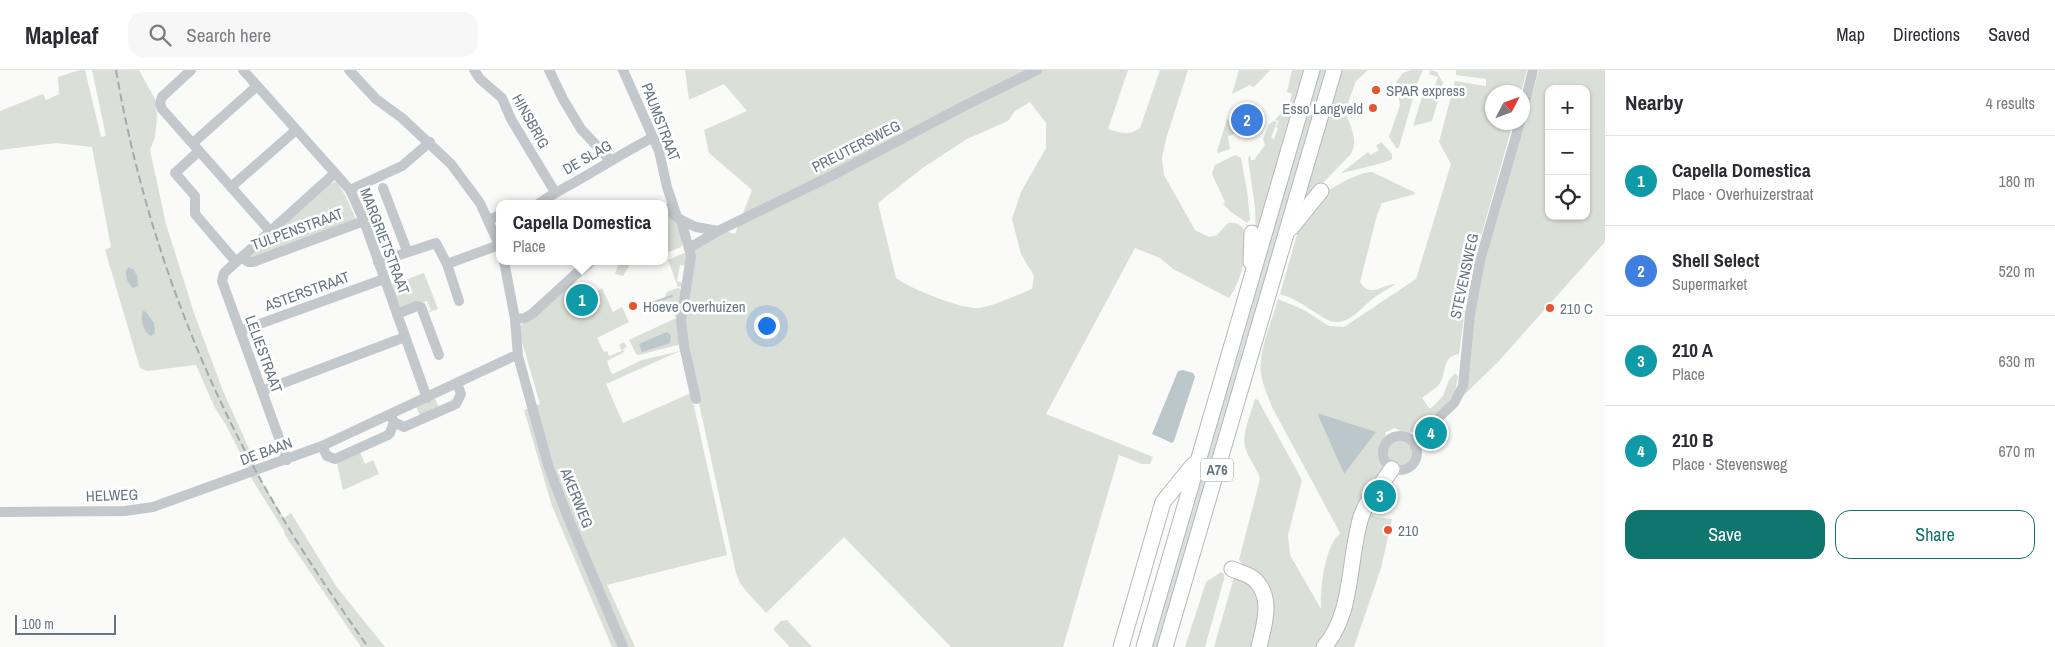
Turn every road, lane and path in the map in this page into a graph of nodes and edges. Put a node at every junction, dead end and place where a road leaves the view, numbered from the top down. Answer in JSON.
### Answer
{"nodes":[{"id":1,"x":191,"y":70,"type":"edge"},
{"id":2,"x":243,"y":70,"type":"edge"},
{"id":3,"x":349,"y":70,"type":"edge"},
{"id":4,"x":474,"y":70,"type":"edge"},
{"id":5,"x":550,"y":70,"type":"edge"},
{"id":6,"x":623,"y":70,"type":"edge"},
{"id":7,"x":1038,"y":70,"type":"edge"},
{"id":8,"x":1312,"y":70,"type":"edge"},
{"id":9,"x":1334,"y":70,"type":"edge"},
{"id":10,"x":1533,"y":70,"type":"edge"},
{"id":11,"x":1529,"y":85,"type":"edge"},
{"id":12,"x":257,"y":86,"type":"junction"},
{"id":13,"x":296,"y":130,"type":"junction"},
{"id":14,"x":1518,"y":130,"type":"edge"},
{"id":15,"x":652,"y":138,"type":"junction"},
{"id":16,"x":430,"y":142,"type":"junction"},
{"id":17,"x":196,"y":147,"type":"junction"},
{"id":18,"x":610,"y":160,"type":"junction"},
{"id":19,"x":335,"y":173,"type":"junction"},
{"id":20,"x":231,"y":187,"type":"junction"},
{"id":21,"x":667,"y":187,"type":"junction"},
{"id":22,"x":383,"y":188,"type":"dead end"},
{"id":23,"x":350,"y":190,"type":"junction"},
{"id":24,"x":1321,"y":191,"type":"dead end"},
{"id":25,"x":555,"y":192,"type":"junction"},
{"id":26,"x":544,"y":200,"type":"edge"},
{"id":27,"x":665,"y":200,"type":"edge"},
{"id":28,"x":668,"y":211,"type":"edge"},
{"id":29,"x":496,"y":217,"type":"edge"},
{"id":30,"x":678,"y":217,"type":"junction"},
{"id":31,"x":488,"y":220,"type":"junction"},
{"id":32,"x":364,"y":221,"type":"junction"},
{"id":33,"x":270,"y":231,"type":"junction"},
{"id":34,"x":718,"y":231,"type":"junction"},
{"id":35,"x":1252,"y":233,"type":"dead end"},
{"id":36,"x":1285,"y":238,"type":"junction"},
{"id":37,"x":496,"y":239,"type":"edge"},
{"id":38,"x":496,"y":247,"type":"edge"},
{"id":39,"x":689,"y":248,"type":"junction"},
{"id":40,"x":407,"y":251,"type":"junction"},
{"id":41,"x":239,"y":259,"type":"junction"},
{"id":42,"x":378,"y":262,"type":"junction"},
{"id":43,"x":448,"y":264,"type":"junction"},
{"id":44,"x":505,"y":265,"type":"edge"},
{"id":45,"x":586,"y":265,"type":"edge"},
{"id":46,"x":384,"y":279,"type":"junction"},
{"id":47,"x":1251,"y":281,"type":"junction"},
{"id":48,"x":459,"y":301,"type":"dead end"},
{"id":49,"x":397,"y":314,"type":"junction"},
{"id":50,"x":515,"y":319,"type":"junction"},
{"id":51,"x":240,"y":331,"type":"junction"},
{"id":52,"x":405,"y":338,"type":"junction"},
{"id":53,"x":1254,"y":344,"type":"junction"},
{"id":54,"x":439,"y":355,"type":"dead end"},
{"id":55,"x":518,"y":356,"type":"junction"},
{"id":56,"x":1254,"y":382,"type":"dead end"},
{"id":57,"x":457,"y":383,"type":"junction"},
{"id":58,"x":262,"y":391,"type":"junction"},
{"id":59,"x":427,"y":398,"type":"junction"},
{"id":60,"x":696,"y":399,"type":"dead end"},
{"id":61,"x":392,"y":418,"type":"junction"},
{"id":62,"x":1412,"y":442,"type":"junction"},
{"id":63,"x":322,"y":446,"type":"junction"},
{"id":64,"x":287,"y":460,"type":"junction"},
{"id":65,"x":1197,"y":460,"type":"junction"},
{"id":66,"x":1392,"y":469,"type":"junction"},
{"id":67,"x":1178,"y":482,"type":"junction"},
{"id":68,"x":220,"y":483,"type":"joint"},
{"id":69,"x":0,"y":512,"type":"edge"},
{"id":70,"x":1232,"y":569,"type":"dead end"},
{"id":71,"x":623,"y":647,"type":"edge"},
{"id":72,"x":1121,"y":647,"type":"edge"},
{"id":73,"x":1133,"y":647,"type":"edge"},
{"id":74,"x":1144,"y":647,"type":"edge"},
{"id":75,"x":1166,"y":647,"type":"edge"},
{"id":76,"x":1260,"y":647,"type":"edge"},
{"id":77,"x":1324,"y":647,"type":"edge"}],
"edges":[{"from":1,"to":17,"type":"street"},
{"from":2,"to":12,"type":"street","name":"MARGRIETSTRAAT"},
{"from":3,"to":16,"type":"street"},
{"from":4,"to":25,"type":"street","name":"HINSBRIG"},
{"from":5,"to":18,"type":"street"},
{"from":6,"to":15,"type":"street","name":"PAUMSTRAAT"},
{"from":7,"to":34,"type":"street","name":"PREUTERSWEG"},
{"from":8,"to":47,"type":"highway","number":"A76"},
{"from":9,"to":36,"type":"highway","number":"A76"},
{"from":10,"to":11,"type":"street"},
{"from":12,"to":13,"type":"street","name":"MARGRIETSTRAAT"},
{"from":12,"to":17,"type":"street"},
{"from":13,"to":19,"type":"street","name":"MARGRIETSTRAAT"},
{"from":13,"to":20,"type":"street"},
{"from":14,"to":62,"type":"street","name":"STEVENSWEG"},
{"from":15,"to":18,"type":"street","name":"DE SLAG"},
{"from":15,"to":21,"type":"street","name":"PAUMSTRAAT"},
{"from":16,"to":23,"type":"street"},
{"from":16,"to":31,"type":"street"},
{"from":17,"to":20,"type":"street"},
{"from":17,"to":41,"type":"street"},
{"from":18,"to":25,"type":"street","name":"DE SLAG"},
{"from":19,"to":23,"type":"street","name":"MARGRIETSTRAAT"},
{"from":19,"to":33,"type":"street","name":"TULPENSTRAAT"},
{"from":20,"to":33,"type":"street"},
{"from":21,"to":27,"type":"street","name":"PAUMSTRAAT"},
{"from":21,"to":30,"type":"street","name":"PAUMSTRAAT"},
{"from":22,"to":40,"type":"street"},
{"from":23,"to":32,"type":"street","name":"MARGRIETSTRAAT"},
{"from":24,"to":36,"type":"highway","number":"A76"},
{"from":25,"to":26,"type":"street","name":"DE SLAG"},
{"from":28,"to":30,"type":"street"},
{"from":29,"to":31,"type":"street"},
{"from":30,"to":34,"type":"street"},
{"from":30,"to":39,"type":"street","name":"PAUMSTRAAT"},
{"from":31,"to":37,"type":"street"},
{"from":32,"to":41,"type":"street","name":"TULPENSTRAAT"},
{"from":32,"to":42,"type":"street","name":"MARGRIETSTRAAT"},
{"from":33,"to":41,"type":"street","name":"TULPENSTRAAT"},
{"from":34,"to":39,"type":"street","name":"PREUTERSWEG"},
{"from":35,"to":47,"type":"highway","number":"A76"},
{"from":36,"to":53,"type":"highway","number":"A76"},
{"from":38,"to":43,"type":"street"},
{"from":39,"to":60,"type":"street","name":"PAUMSTRAAT"},
{"from":40,"to":42,"type":"street"},
{"from":40,"to":43,"type":"street"},
{"from":41,"to":51,"type":"street","name":"LELIESTRAAT"},
{"from":42,"to":46,"type":"street","name":"MARGRIETSTRAAT"},
{"from":43,"to":48,"type":"street"},
{"from":44,"to":50,"type":"street","name":"AKERWEG"},
{"from":45,"to":50,"type":"street"},
{"from":46,"to":49,"type":"street","name":"MARGRIETSTRAAT"},
{"from":46,"to":51,"type":"street","name":"ASTERSTRAAT"},
{"from":47,"to":65,"type":"highway","number":"A76"},
{"from":49,"to":52,"type":"street","name":"MARGRIETSTRAAT"},
{"from":49,"to":54,"type":"street"},
{"from":50,"to":55,"type":"street","name":"AKERWEG"},
{"from":51,"to":58,"type":"street","name":"LELIESTRAAT"},
{"from":52,"to":58,"type":"street"},
{"from":52,"to":59,"type":"street","name":"MARGRIETSTRAAT"},
{"from":53,"to":56,"type":"highway","number":"A76"},
{"from":53,"to":75,"type":"highway","number":"A76"},
{"from":55,"to":57,"type":"street","name":"DE BAAN"},
{"from":55,"to":71,"type":"street","name":"AKERWEG"},
{"from":57,"to":59,"type":"street","name":"DE BAAN"},
{"from":57,"to":61,"type":"street","name":"DE BAAN"},
{"from":58,"to":64,"type":"street","name":"LELIESTRAAT"},
{"from":59,"to":61,"type":"street","name":"DE BAAN"},
{"from":61,"to":63,"type":"street","name":"DE BAAN"},
{"from":61,"to":63,"type":"street","name":"DE BAAN"},
{"from":62,"to":66,"type":"street"},
{"from":62,"to":66,"type":"street"},
{"from":63,"to":64,"type":"street","name":"DE BAAN"},
{"from":64,"to":68,"type":"street","name":"DE BAAN"},
{"from":65,"to":67,"type":"highway","number":"A76"},
{"from":65,"to":74,"type":"highway","number":"A76"},
{"from":66,"to":77,"type":"highway"},
{"from":67,"to":72,"type":"highway","number":"A76"},
{"from":67,"to":73,"type":"highway"},
{"from":68,"to":69,"type":"street","name":"HELWEG"},
{"from":70,"to":76,"type":"highway"}]}
